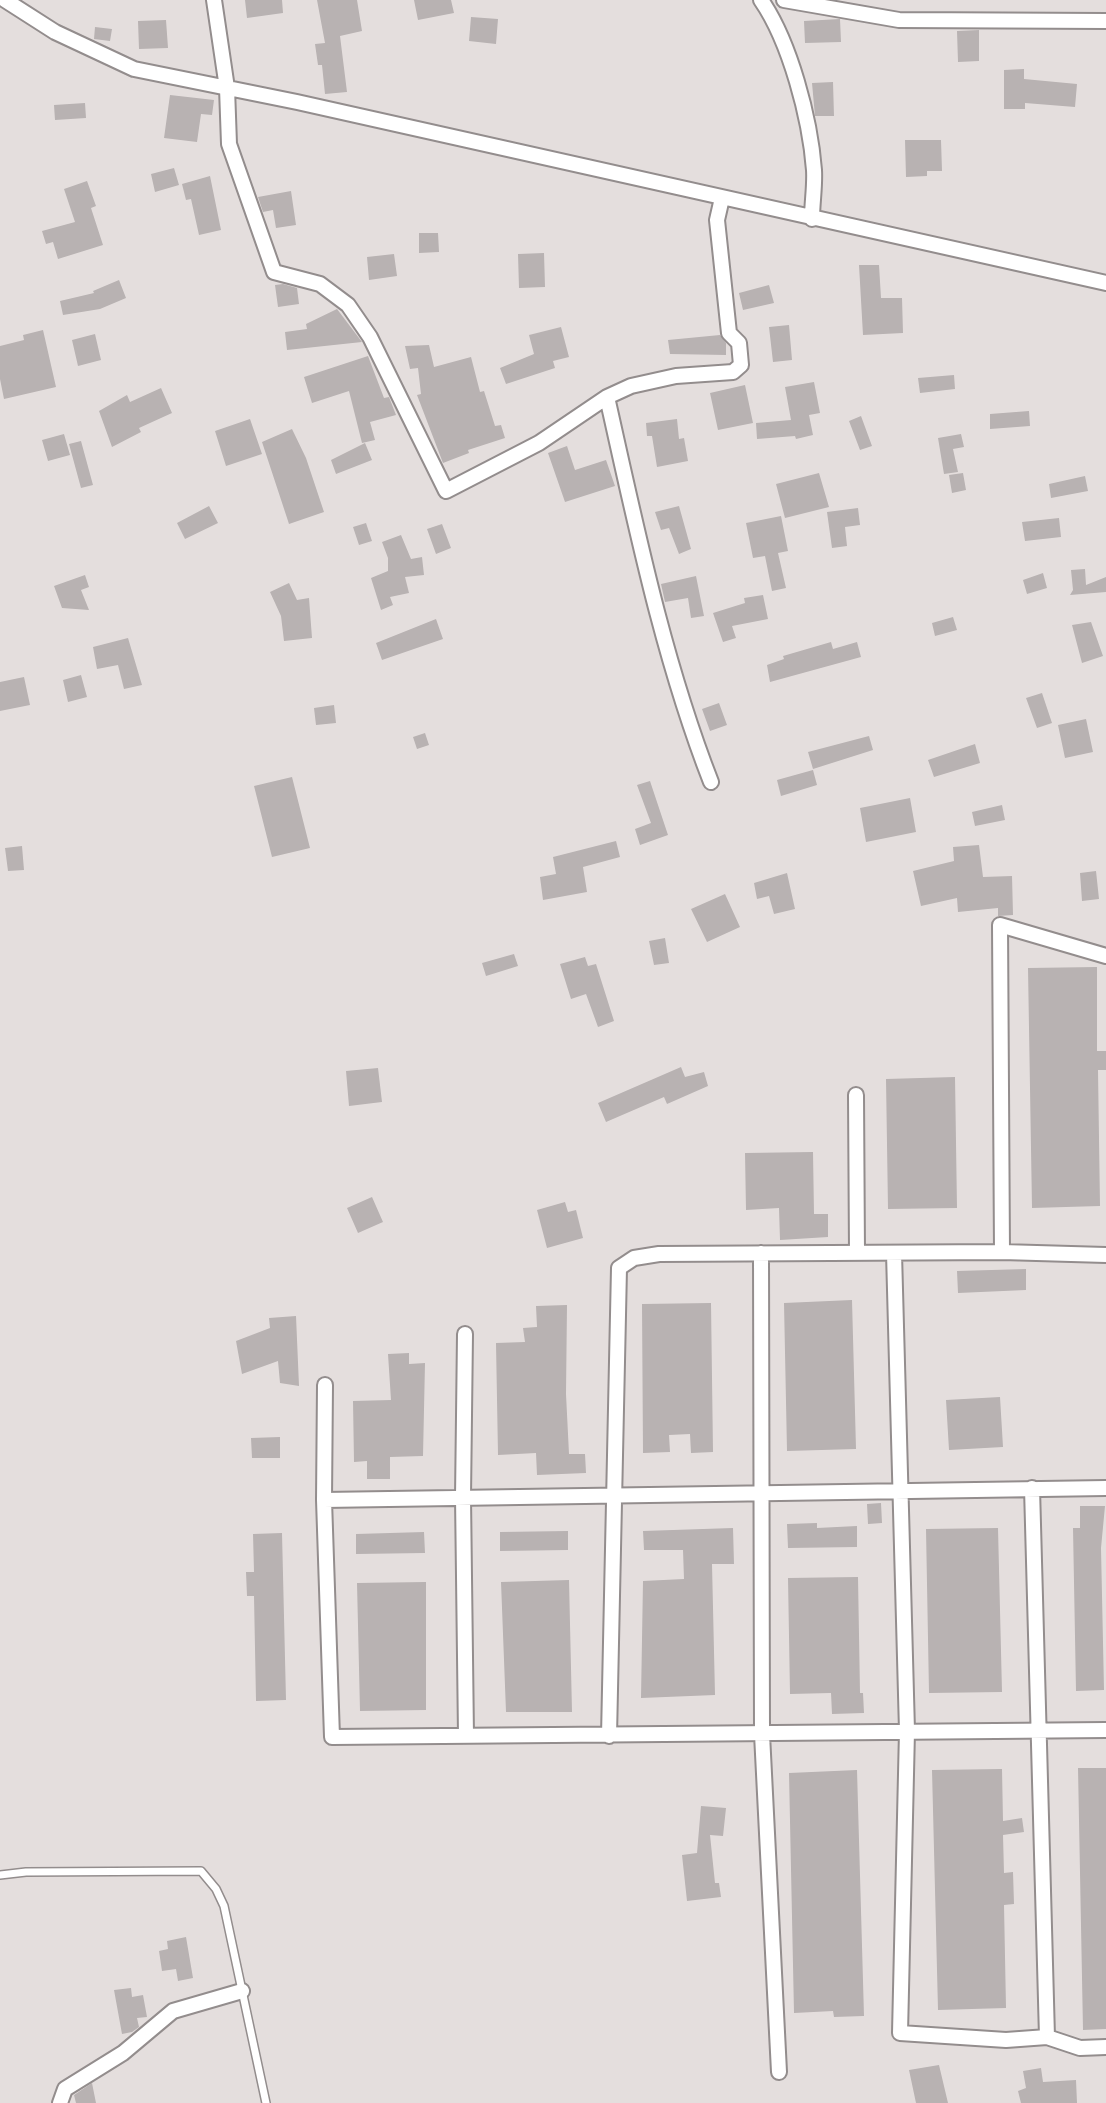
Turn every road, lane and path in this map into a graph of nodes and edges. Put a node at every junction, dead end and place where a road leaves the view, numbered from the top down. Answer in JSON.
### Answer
{"nodes":[{"id":1,"x":5,"y":0,"type":"edge"},
{"id":2,"x":214,"y":0,"type":"edge"},
{"id":3,"x":761,"y":0,"type":"edge"},
{"id":4,"x":784,"y":0,"type":"edge"},
{"id":5,"x":1106,"y":21,"type":"edge"},
{"id":6,"x":227,"y":88,"type":"junction"},
{"id":7,"x":722,"y":198,"type":"junction"},
{"id":8,"x":812,"y":219,"type":"junction"},
{"id":9,"x":1106,"y":284,"type":"edge"},
{"id":10,"x":607,"y":397,"type":"junction"},
{"id":11,"x":711,"y":782,"type":"dead end"},
{"id":12,"x":1106,"y":956,"type":"edge"},
{"id":13,"x":856,"y":1095,"type":"dead end"},
{"id":14,"x":1002,"y":1252,"type":"junction"},
{"id":15,"x":857,"y":1253,"type":"junction"},
{"id":16,"x":894,"y":1253,"type":"junction"},
{"id":17,"x":761,"y":1254,"type":"junction"},
{"id":18,"x":1106,"y":1255,"type":"edge"},
{"id":19,"x":465,"y":1334,"type":"dead end"},
{"id":20,"x":325,"y":1385,"type":"dead end"},
{"id":21,"x":1032,"y":1488,"type":"junction"},
{"id":22,"x":1106,"y":1488,"type":"edge"},
{"id":23,"x":762,"y":1492,"type":"junction"},
{"id":24,"x":900,"y":1492,"type":"junction"},
{"id":25,"x":614,"y":1494,"type":"junction"},
{"id":26,"x":463,"y":1497,"type":"junction"},
{"id":27,"x":324,"y":1500,"type":"junction"},
{"id":28,"x":1041,"y":1729,"type":"junction"},
{"id":29,"x":1106,"y":1730,"type":"edge"},
{"id":30,"x":907,"y":1731,"type":"junction"},
{"id":31,"x":762,"y":1734,"type":"junction"},
{"id":32,"x":466,"y":1736,"type":"junction"},
{"id":33,"x":609,"y":1736,"type":"junction"},
{"id":34,"x":0,"y":1874,"type":"edge"},
{"id":35,"x":242,"y":1991,"type":"junction"},
{"id":36,"x":1047,"y":2037,"type":"junction"},
{"id":37,"x":1106,"y":2047,"type":"edge"},
{"id":38,"x":779,"y":2072,"type":"dead end"},
{"id":39,"x":60,"y":2103,"type":"edge"},
{"id":40,"x":266,"y":2103,"type":"edge"}],
"edges":[{"from":1,"to":6,"type":"street"},
{"from":2,"to":6,"type":"street"},
{"from":3,"to":8,"type":"street"},
{"from":4,"to":5,"type":"street"},
{"from":6,"to":7,"type":"street"},
{"from":6,"to":10,"type":"street"},
{"from":7,"to":8,"type":"street"},
{"from":7,"to":10,"type":"street"},
{"from":8,"to":9,"type":"street"},
{"from":10,"to":11,"type":"street"},
{"from":12,"to":14,"type":"street"},
{"from":13,"to":15,"type":"street"},
{"from":14,"to":16,"type":"street"},
{"from":14,"to":18,"type":"street"},
{"from":15,"to":16,"type":"street"},
{"from":15,"to":17,"type":"street"},
{"from":16,"to":24,"type":"street"},
{"from":17,"to":23,"type":"street"},
{"from":17,"to":25,"type":"street"},
{"from":19,"to":26,"type":"street"},
{"from":20,"to":27,"type":"street"},
{"from":21,"to":22,"type":"street"},
{"from":21,"to":24,"type":"street"},
{"from":21,"to":28,"type":"street"},
{"from":23,"to":24,"type":"street"},
{"from":23,"to":25,"type":"street"},
{"from":23,"to":31,"type":"street"},
{"from":24,"to":30,"type":"street"},
{"from":25,"to":26,"type":"street"},
{"from":25,"to":33,"type":"street"},
{"from":26,"to":27,"type":"street"},
{"from":26,"to":32,"type":"street"},
{"from":27,"to":32,"type":"street"},
{"from":28,"to":29,"type":"street"},
{"from":28,"to":30,"type":"street"},
{"from":28,"to":36,"type":"street"},
{"from":30,"to":31,"type":"street"},
{"from":30,"to":36,"type":"street"},
{"from":31,"to":33,"type":"street"},
{"from":31,"to":38,"type":"street"},
{"from":32,"to":33,"type":"street"},
{"from":34,"to":35,"type":"lane"},
{"from":35,"to":39,"type":"street"},
{"from":35,"to":40,"type":"lane"},
{"from":36,"to":37,"type":"street"}]}
